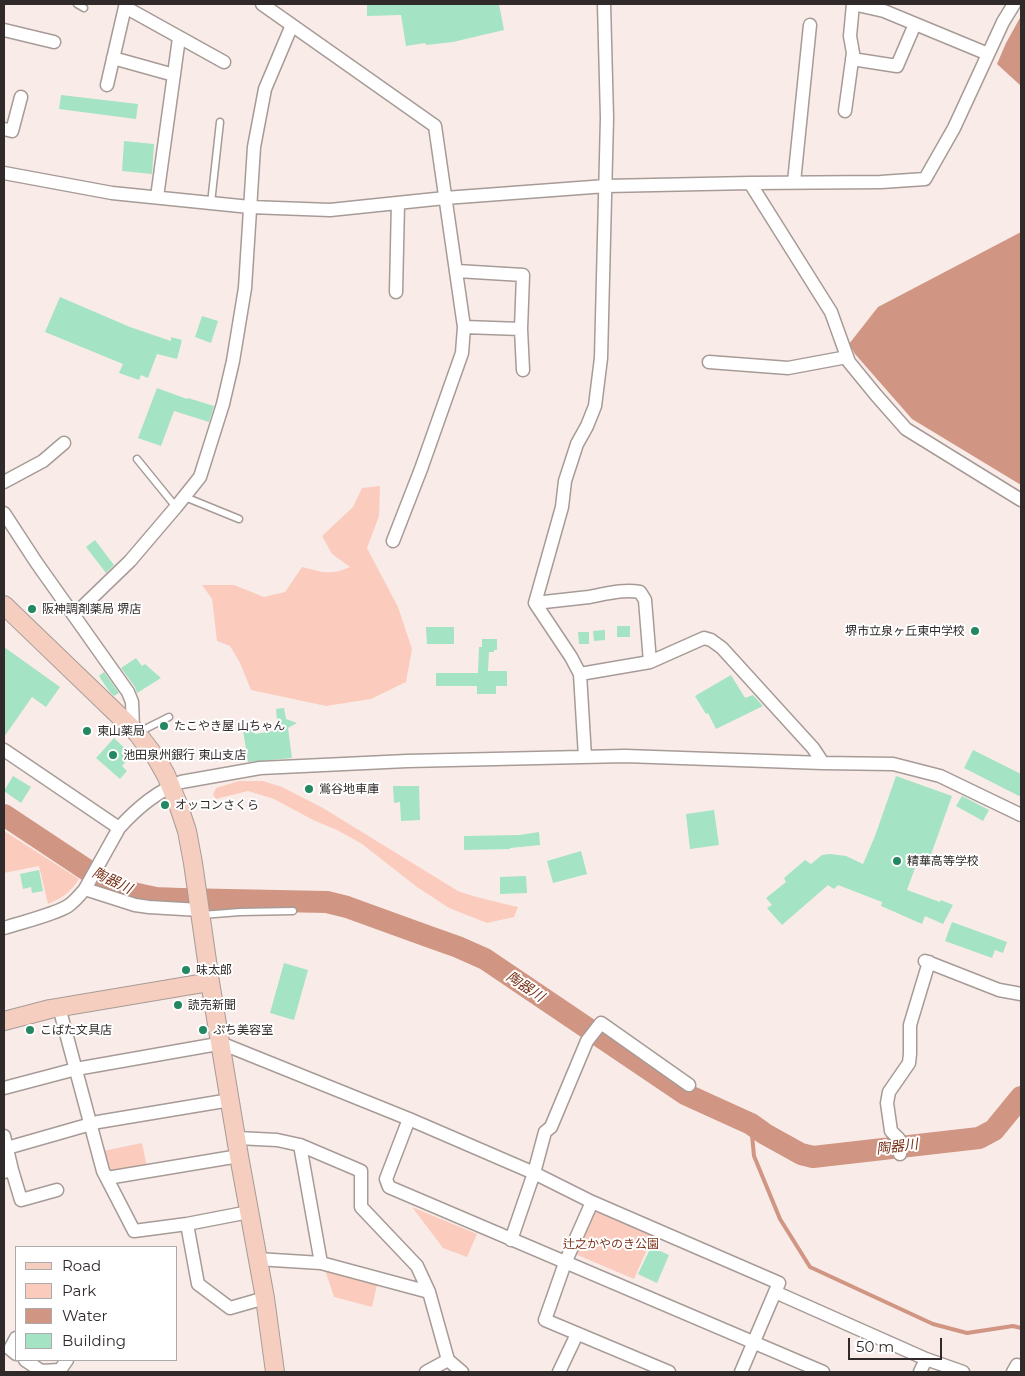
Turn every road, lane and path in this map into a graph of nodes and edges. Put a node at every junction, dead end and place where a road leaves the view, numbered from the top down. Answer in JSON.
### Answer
{"nodes":[{"id":1,"x":77,"y":4,"type":"edge"},
{"id":2,"x":262,"y":4,"type":"edge"},
{"id":3,"x":604,"y":4,"type":"edge"},
{"id":4,"x":853,"y":4,"type":"edge"},
{"id":5,"x":1014,"y":4,"type":"edge"},
{"id":6,"x":84,"y":8,"type":"dead end"},
{"id":7,"x":277,"y":9,"type":"edge"},
{"id":8,"x":292,"y":24,"type":"junction"},
{"id":9,"x":915,"y":24,"type":"junction"},
{"id":10,"x":810,"y":25,"type":"dead end"},
{"id":11,"x":4,"y":30,"type":"edge"},
{"id":12,"x":179,"y":38,"type":"junction"},
{"id":13,"x":54,"y":42,"type":"dead end"},
{"id":14,"x":988,"y":54,"type":"junction"},
{"id":15,"x":113,"y":58,"type":"junction"},
{"id":16,"x":852,"y":59,"type":"junction"},
{"id":17,"x":224,"y":62,"type":"dead end"},
{"id":18,"x":174,"y":75,"type":"junction"},
{"id":19,"x":107,"y":85,"type":"dead end"},
{"id":20,"x":21,"y":97,"type":"dead end"},
{"id":21,"x":845,"y":111,"type":"dead end"},
{"id":22,"x":220,"y":122,"type":"dead end"},
{"id":23,"x":4,"y":129,"type":"edge"},
{"id":24,"x":4,"y":172,"type":"edge"},
{"id":25,"x":794,"y":182,"type":"junction"},
{"id":26,"x":750,"y":183,"type":"junction"},
{"id":27,"x":606,"y":186,"type":"junction"},
{"id":28,"x":158,"y":197,"type":"junction"},
{"id":29,"x":444,"y":198,"type":"junction"},
{"id":30,"x":211,"y":203,"type":"junction"},
{"id":31,"x":398,"y":203,"type":"junction"},
{"id":32,"x":250,"y":207,"type":"junction"},
{"id":33,"x":457,"y":271,"type":"junction"},
{"id":34,"x":396,"y":292,"type":"dead end"},
{"id":35,"x":464,"y":328,"type":"junction"},
{"id":36,"x":521,"y":329,"type":"junction"},
{"id":37,"x":848,"y":357,"type":"junction"},
{"id":38,"x":709,"y":362,"type":"dead end"},
{"id":39,"x":523,"y":370,"type":"dead end"},
{"id":40,"x":64,"y":443,"type":"dead end"},
{"id":41,"x":137,"y":459,"type":"dead end"},
{"id":42,"x":4,"y":482,"type":"edge"},
{"id":43,"x":185,"y":497,"type":"junction"},
{"id":44,"x":1021,"y":500,"type":"edge"},
{"id":45,"x":176,"y":507,"type":"junction"},
{"id":46,"x":4,"y":513,"type":"edge"},
{"id":47,"x":240,"y":519,"type":"dead end"},
{"id":48,"x":393,"y":540,"type":"dead end"},
{"id":49,"x":535,"y":603,"type":"junction"},
{"id":50,"x":4,"y":605,"type":"edge"},
{"id":51,"x":74,"y":615,"type":"junction"},
{"id":52,"x":650,"y":662,"type":"junction"},
{"id":53,"x":580,"y":674,"type":"junction"},
{"id":54,"x":169,"y":717,"type":"dead end"},
{"id":55,"x":135,"y":730,"type":"junction"},
{"id":56,"x":4,"y":750,"type":"edge"},
{"id":57,"x":585,"y":757,"type":"junction"},
{"id":58,"x":823,"y":763,"type":"junction"},
{"id":59,"x":171,"y":786,"type":"junction"},
{"id":60,"x":1021,"y":815,"type":"edge"},
{"id":61,"x":119,"y":828,"type":"junction"},
{"id":62,"x":90,"y":879,"type":"junction"},
{"id":63,"x":199,"y":905,"type":"junction"},
{"id":64,"x":293,"y":911,"type":"dead end"},
{"id":65,"x":4,"y":928,"type":"edge"},
{"id":66,"x":210,"y":982,"type":"junction"},
{"id":67,"x":1021,"y":994,"type":"edge"},
{"id":68,"x":59,"y":1007,"type":"junction"},
{"id":69,"x":4,"y":1020,"type":"edge"},
{"id":70,"x":221,"y":1044,"type":"junction"},
{"id":71,"x":76,"y":1069,"type":"junction"},
{"id":72,"x":689,"y":1085,"type":"dead end"},
{"id":73,"x":4,"y":1088,"type":"edge"},
{"id":74,"x":230,"y":1100,"type":"junction"},
{"id":75,"x":409,"y":1119,"type":"junction"},
{"id":76,"x":91,"y":1124,"type":"junction"},
{"id":77,"x":237,"y":1138,"type":"junction"},
{"id":78,"x":5,"y":1142,"type":"edge"},
{"id":79,"x":300,"y":1145,"type":"junction"},
{"id":80,"x":900,"y":1149,"type":"dead end"},
{"id":81,"x":239,"y":1156,"type":"junction"},
{"id":82,"x":8,"y":1171,"type":"edge"},
{"id":83,"x":534,"y":1173,"type":"junction"},
{"id":84,"x":107,"y":1178,"type":"junction"},
{"id":85,"x":57,"y":1190,"type":"dead end"},
{"id":86,"x":592,"y":1202,"type":"junction"},
{"id":87,"x":249,"y":1212,"type":"junction"},
{"id":88,"x":187,"y":1224,"type":"junction"},
{"id":89,"x":512,"y":1240,"type":"junction"},
{"id":90,"x":257,"y":1259,"type":"junction"},
{"id":91,"x":321,"y":1263,"type":"junction"},
{"id":92,"x":565,"y":1263,"type":"junction"},
{"id":93,"x":429,"y":1292,"type":"junction"},
{"id":94,"x":775,"y":1292,"type":"junction"},
{"id":95,"x":264,"y":1298,"type":"junction"},
{"id":96,"x":577,"y":1334,"type":"junction"},
{"id":97,"x":15,"y":1340,"type":"edge"},
{"id":98,"x":753,"y":1342,"type":"junction"},
{"id":99,"x":15,"y":1353,"type":"edge"},
{"id":100,"x":926,"y":1359,"type":"junction"},
{"id":101,"x":448,"y":1360,"type":"junction"},
{"id":102,"x":26,"y":1361,"type":"edge"},
{"id":103,"x":66,"y":1361,"type":"edge"},
{"id":104,"x":1021,"y":1366,"type":"edge"},
{"id":105,"x":41,"y":1371,"type":"edge"},
{"id":106,"x":275,"y":1372,"type":"edge"},
{"id":107,"x":426,"y":1372,"type":"edge"},
{"id":108,"x":462,"y":1372,"type":"edge"},
{"id":109,"x":559,"y":1372,"type":"edge"},
{"id":110,"x":669,"y":1372,"type":"edge"},
{"id":111,"x":741,"y":1372,"type":"edge"},
{"id":112,"x":823,"y":1372,"type":"edge"},
{"id":113,"x":920,"y":1372,"type":"edge"},
{"id":114,"x":963,"y":1372,"type":"edge"},
{"id":115,"x":1013,"y":1372,"type":"edge"}],
"edges":[{"from":1,"to":6,"type":"lane"},
{"from":2,"to":7,"type":"street"},
{"from":3,"to":27,"type":"street"},
{"from":4,"to":9,"type":"street"},
{"from":4,"to":16,"type":"street"},
{"from":5,"to":14,"type":"street"},
{"from":7,"to":8,"type":"street"},
{"from":8,"to":29,"type":"street"},
{"from":8,"to":32,"type":"street"},
{"from":9,"to":14,"type":"street"},
{"from":9,"to":16,"type":"street"},
{"from":10,"to":25,"type":"street"},
{"from":11,"to":13,"type":"street"},
{"from":12,"to":15,"type":"street"},
{"from":12,"to":17,"type":"street"},
{"from":12,"to":18,"type":"street"},
{"from":14,"to":25,"type":"street"},
{"from":15,"to":18,"type":"street"},
{"from":15,"to":19,"type":"street"},
{"from":16,"to":21,"type":"street"},
{"from":18,"to":28,"type":"street"},
{"from":20,"to":23,"type":"street"},
{"from":22,"to":30,"type":"lane"},
{"from":24,"to":28,"type":"street"},
{"from":25,"to":26,"type":"street"},
{"from":26,"to":27,"type":"street"},
{"from":26,"to":37,"type":"street"},
{"from":27,"to":29,"type":"street"},
{"from":27,"to":49,"type":"street"},
{"from":28,"to":30,"type":"street"},
{"from":29,"to":31,"type":"street"},
{"from":29,"to":33,"type":"street"},
{"from":30,"to":32,"type":"street"},
{"from":31,"to":32,"type":"street"},
{"from":31,"to":34,"type":"street"},
{"from":32,"to":43,"type":"street"},
{"from":33,"to":35,"type":"street"},
{"from":33,"to":36,"type":"street"},
{"from":35,"to":36,"type":"street"},
{"from":35,"to":48,"type":"street"},
{"from":36,"to":39,"type":"street"},
{"from":37,"to":38,"type":"street"},
{"from":37,"to":44,"type":"street"},
{"from":40,"to":42,"type":"street"},
{"from":41,"to":45,"type":"lane"},
{"from":43,"to":45,"type":"street"},
{"from":43,"to":47,"type":"lane"},
{"from":45,"to":51,"type":"street"},
{"from":46,"to":51,"type":"street"},
{"from":49,"to":52,"type":"street"},
{"from":49,"to":53,"type":"street"},
{"from":50,"to":55,"type":"street"},
{"from":51,"to":55,"type":"street"},
{"from":52,"to":53,"type":"street"},
{"from":52,"to":58,"type":"street"},
{"from":53,"to":57,"type":"street"},
{"from":54,"to":55,"type":"lane"},
{"from":55,"to":59,"type":"street"},
{"from":56,"to":61,"type":"street"},
{"from":57,"to":58,"type":"street"},
{"from":57,"to":59,"type":"street"},
{"from":58,"to":60,"type":"street"},
{"from":59,"to":61,"type":"street"},
{"from":59,"to":63,"type":"street"},
{"from":61,"to":62,"type":"street"},
{"from":62,"to":63,"type":"street"},
{"from":62,"to":65,"type":"street"},
{"from":63,"to":64,"type":"lane"},
{"from":63,"to":66,"type":"street"},
{"from":66,"to":68,"type":"street"},
{"from":66,"to":70,"type":"street"},
{"from":67,"to":80,"type":"street"},
{"from":68,"to":69,"type":"street"},
{"from":68,"to":71,"type":"street"},
{"from":70,"to":71,"type":"street"},
{"from":70,"to":74,"type":"street"},
{"from":70,"to":75,"type":"street"},
{"from":71,"to":73,"type":"street"},
{"from":71,"to":76,"type":"street"},
{"from":72,"to":83,"type":"street"},
{"from":74,"to":76,"type":"street"},
{"from":74,"to":77,"type":"street"},
{"from":75,"to":83,"type":"street"},
{"from":75,"to":89,"type":"street"},
{"from":76,"to":78,"type":"street"},
{"from":76,"to":84,"type":"street"},
{"from":77,"to":79,"type":"street"},
{"from":77,"to":81,"type":"street"},
{"from":78,"to":82,"type":"street"},
{"from":79,"to":91,"type":"street"},
{"from":79,"to":93,"type":"street"},
{"from":81,"to":84,"type":"street"},
{"from":81,"to":87,"type":"street"},
{"from":82,"to":85,"type":"street"},
{"from":83,"to":86,"type":"street"},
{"from":83,"to":89,"type":"street"},
{"from":84,"to":88,"type":"street"},
{"from":86,"to":92,"type":"street"},
{"from":86,"to":94,"type":"street"},
{"from":87,"to":88,"type":"street"},
{"from":87,"to":90,"type":"street"},
{"from":88,"to":95,"type":"street"},
{"from":89,"to":92,"type":"street"},
{"from":90,"to":91,"type":"street"},
{"from":90,"to":95,"type":"street"},
{"from":91,"to":93,"type":"street"},
{"from":92,"to":96,"type":"street"},
{"from":92,"to":98,"type":"street"},
{"from":93,"to":101,"type":"street"},
{"from":94,"to":98,"type":"street"},
{"from":94,"to":100,"type":"street"},
{"from":95,"to":106,"type":"street"},
{"from":96,"to":109,"type":"street"},
{"from":96,"to":110,"type":"street"},
{"from":97,"to":99,"type":"street"},
{"from":98,"to":111,"type":"street"},
{"from":98,"to":112,"type":"street"},
{"from":100,"to":113,"type":"street"},
{"from":100,"to":114,"type":"street"},
{"from":101,"to":107,"type":"street"},
{"from":101,"to":108,"type":"street"},
{"from":102,"to":105,"type":"street"},
{"from":103,"to":105,"type":"street"},
{"from":104,"to":115,"type":"street"}]}
